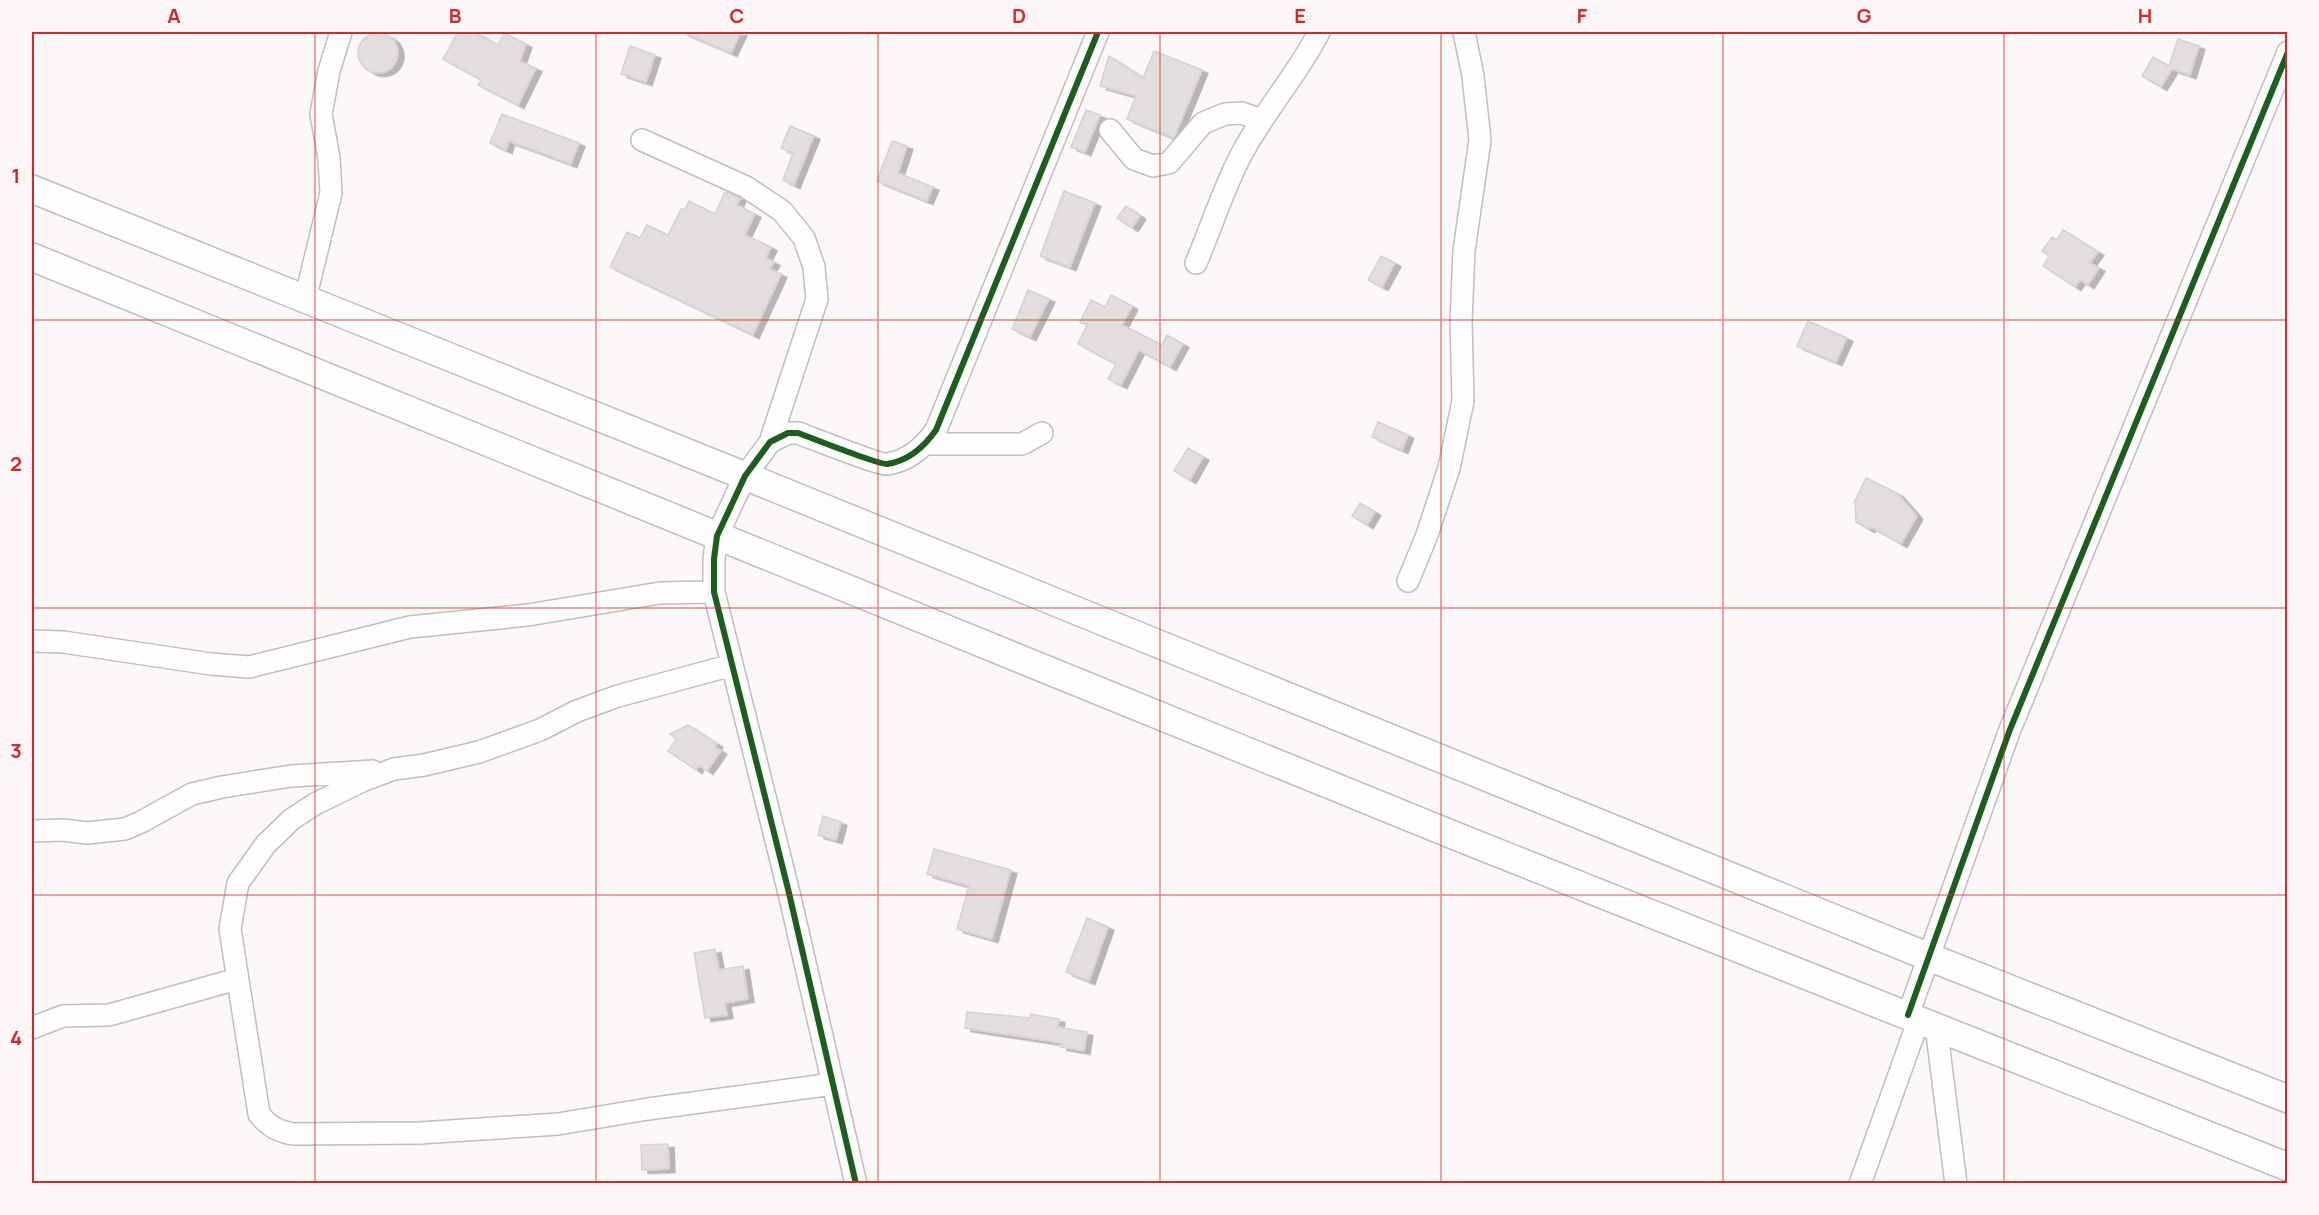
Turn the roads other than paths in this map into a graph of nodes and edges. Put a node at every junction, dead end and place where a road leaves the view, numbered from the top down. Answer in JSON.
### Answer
{"nodes":[{"id":1,"x":341,"y":32,"type":"edge"},
{"id":2,"x":1098,"y":32,"type":"edge"},
{"id":3,"x":1319,"y":32,"type":"edge"},
{"id":4,"x":1464,"y":32,"type":"edge"},
{"id":5,"x":2288,"y":52,"type":"edge"},
{"id":6,"x":1262,"y":120,"type":"junction"},
{"id":7,"x":1110,"y":130,"type":"dead end"},
{"id":8,"x":642,"y":140,"type":"dead end"},
{"id":9,"x":32,"y":189,"type":"edge"},
{"id":10,"x":32,"y":257,"type":"edge"},
{"id":11,"x":1196,"y":263,"type":"dead end"},
{"id":12,"x":305,"y":300,"type":"junction"},
{"id":13,"x":1042,"y":433,"type":"dead end"},
{"id":14,"x":770,"y":442,"type":"junction"},
{"id":15,"x":926,"y":444,"type":"junction"},
{"id":16,"x":745,"y":476,"type":"junction"},
{"id":17,"x":717,"y":536,"type":"junction"},
{"id":18,"x":1408,"y":581,"type":"dead end"},
{"id":19,"x":714,"y":592,"type":"junction"},
{"id":20,"x":32,"y":641,"type":"edge"},
{"id":21,"x":732,"y":665,"type":"junction"},
{"id":22,"x":394,"y":769,"type":"junction"},
{"id":23,"x":32,"y":831,"type":"edge"},
{"id":24,"x":1929,"y":957,"type":"junction"},
{"id":25,"x":237,"y":979,"type":"junction"},
{"id":26,"x":1921,"y":1020,"type":"junction"},
{"id":27,"x":32,"y":1028,"type":"edge"},
{"id":28,"x":833,"y":1084,"type":"junction"},
{"id":29,"x":2288,"y":1099,"type":"edge"},
{"id":30,"x":2288,"y":1167,"type":"edge"},
{"id":31,"x":856,"y":1184,"type":"edge"},
{"id":32,"x":1860,"y":1184,"type":"edge"},
{"id":33,"x":1956,"y":1184,"type":"edge"}],
"edges":[{"from":1,"to":12,"type":"street"},
{"from":2,"to":15,"type":"street"},
{"from":3,"to":6,"type":"street"},
{"from":4,"to":18,"type":"street"},
{"from":5,"to":24,"type":"street"},
{"from":6,"to":7,"type":"street"},
{"from":6,"to":11,"type":"street"},
{"from":8,"to":14,"type":"street"},
{"from":9,"to":12,"type":"main road"},
{"from":10,"to":17,"type":"main road"},
{"from":12,"to":16,"type":"main road"},
{"from":13,"to":15,"type":"street"},
{"from":14,"to":15,"type":"street"},
{"from":14,"to":16,"type":"street"},
{"from":16,"to":17,"type":"street"},
{"from":16,"to":24,"type":"main road"},
{"from":17,"to":19,"type":"street"},
{"from":17,"to":26,"type":"main road"},
{"from":19,"to":20,"type":"street"},
{"from":19,"to":21,"type":"street"},
{"from":21,"to":22,"type":"street"},
{"from":21,"to":28,"type":"street"},
{"from":22,"to":23,"type":"street"},
{"from":22,"to":25,"type":"street"},
{"from":24,"to":26,"type":"street"},
{"from":24,"to":29,"type":"main road"},
{"from":25,"to":27,"type":"street"},
{"from":25,"to":28,"type":"street"},
{"from":26,"to":30,"type":"main road"},
{"from":26,"to":32,"type":"street"},
{"from":26,"to":33,"type":"street"},
{"from":28,"to":31,"type":"street"}]}
